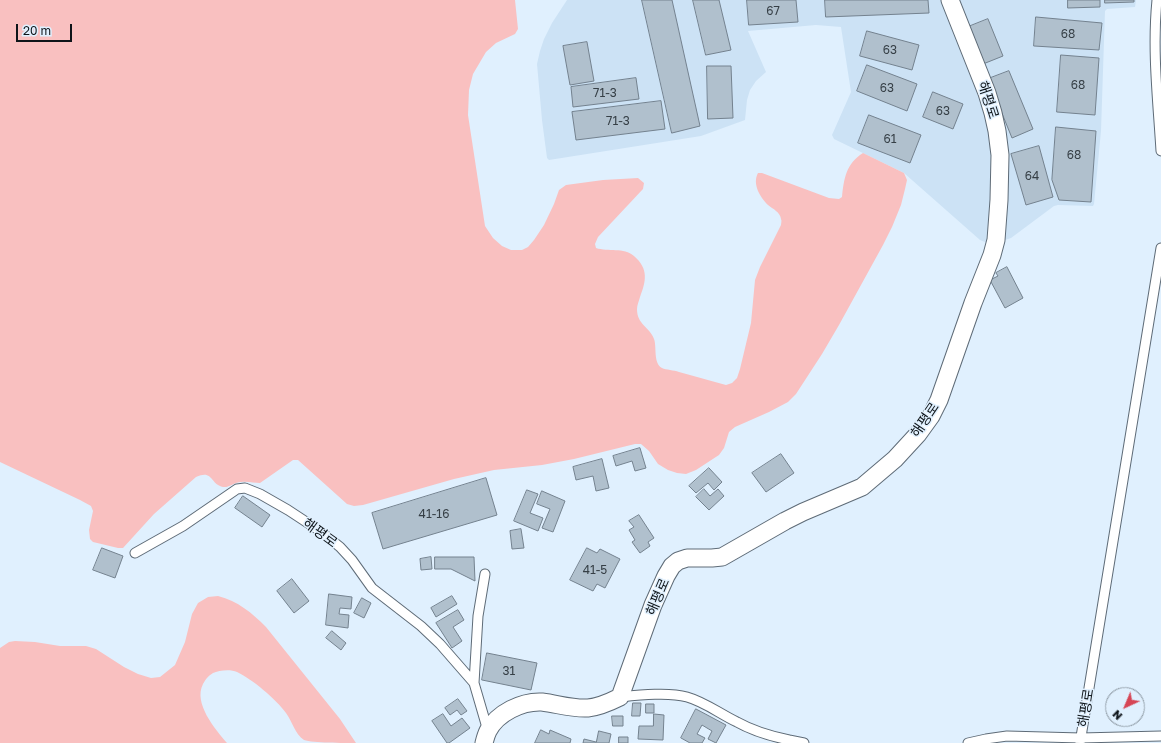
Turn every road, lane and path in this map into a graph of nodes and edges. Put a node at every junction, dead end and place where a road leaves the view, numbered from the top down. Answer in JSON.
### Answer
{"nodes":[{"id":1,"x":950,"y":0,"type":"edge"},
{"id":2,"x":1157,"y":0,"type":"edge"},
{"id":3,"x":1161,"y":151,"type":"edge"},
{"id":4,"x":1161,"y":248,"type":"edge"},
{"id":5,"x":135,"y":553,"type":"dead end"},
{"id":6,"x":485,"y":574,"type":"dead end"},
{"id":7,"x":474,"y":683,"type":"junction"},
{"id":8,"x":620,"y":698,"type":"junction"},
{"id":9,"x":1161,"y":736,"type":"edge"},
{"id":10,"x":486,"y":737,"type":"edge"},
{"id":11,"x":788,"y":741,"type":"edge"},
{"id":12,"x":1081,"y":741,"type":"edge"},
{"id":13,"x":804,"y":743,"type":"edge"},
{"id":14,"x":968,"y":743,"type":"edge"}],
"edges":[{"from":1,"to":8,"type":"street","name":"해평로"},
{"from":2,"to":3,"type":"lane"},
{"from":4,"to":12,"type":"lane","name":"해평로"},
{"from":5,"to":7,"type":"lane","name":"해평로"},
{"from":6,"to":7,"type":"lane","name":"해평로"},
{"from":7,"to":10,"type":"lane","name":"해평로"},
{"from":8,"to":10,"type":"street","name":"해평로"},
{"from":8,"to":11,"type":"lane","name":"해평로"},
{"from":9,"to":12,"type":"lane"},
{"from":11,"to":13,"type":"lane","name":"해평로"},
{"from":12,"to":14,"type":"lane"}]}
